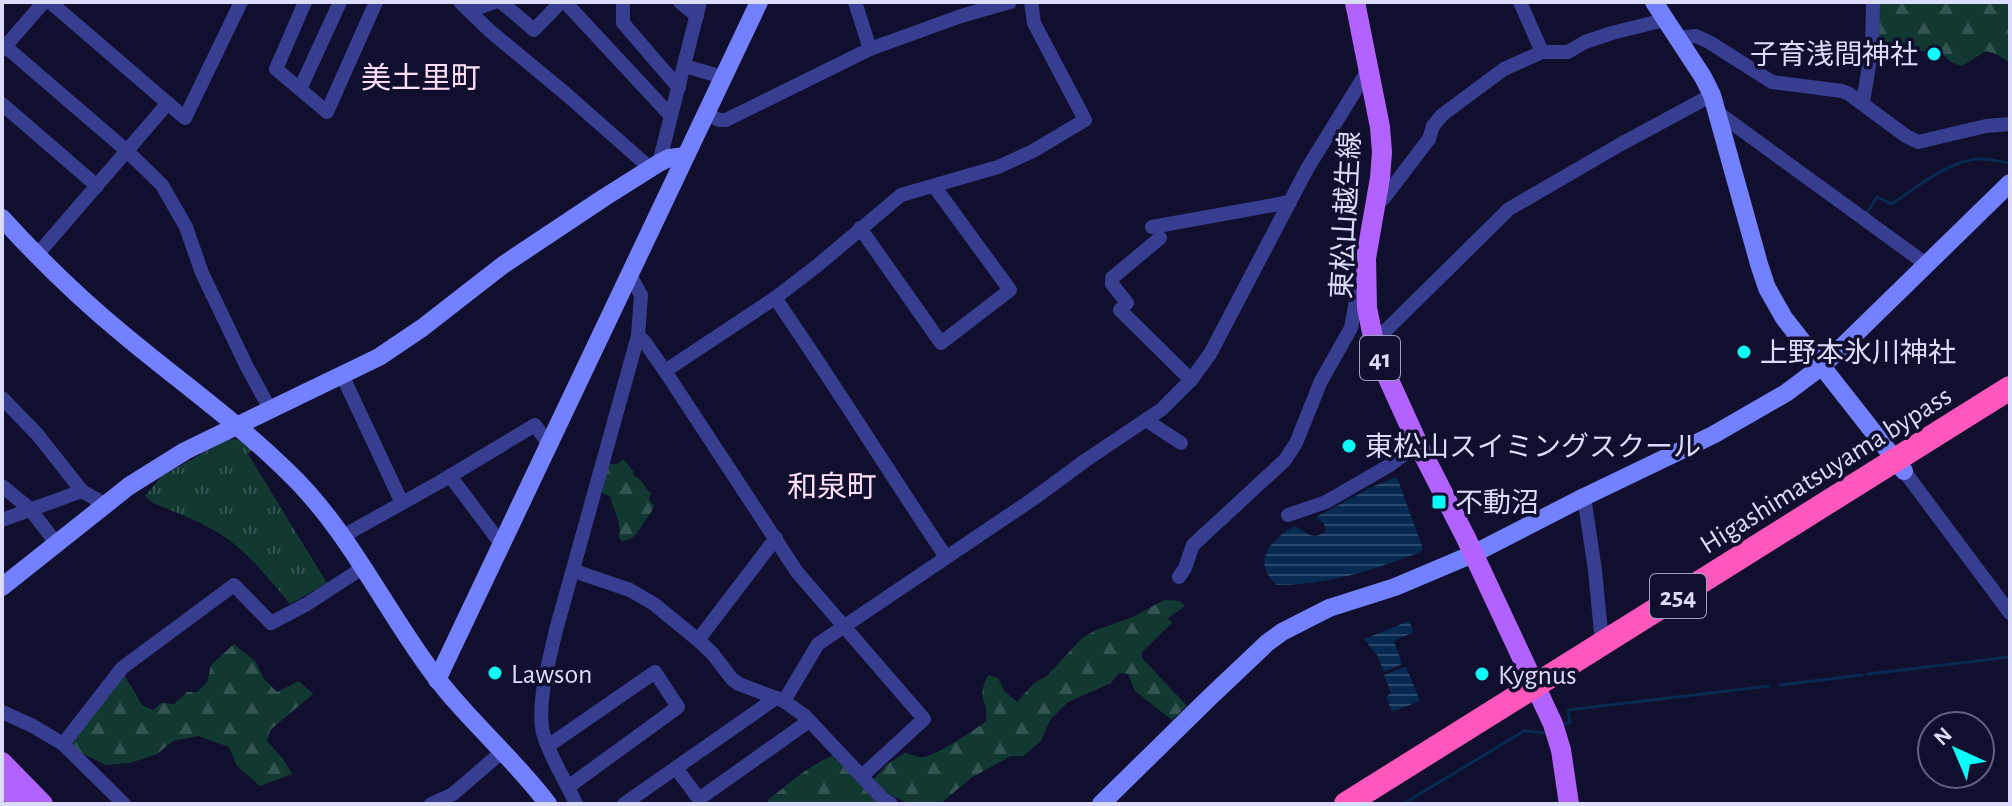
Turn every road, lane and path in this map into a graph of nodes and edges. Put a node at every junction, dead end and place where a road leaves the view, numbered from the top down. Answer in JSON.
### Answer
{"nodes":[{"id":1,"x":47,"y":2,"type":"edge"},
{"id":2,"x":305,"y":2,"type":"edge"},
{"id":3,"x":340,"y":2,"type":"edge"},
{"id":4,"x":376,"y":2,"type":"edge"},
{"id":5,"x":495,"y":2,"type":"edge"},
{"id":6,"x":501,"y":2,"type":"edge"},
{"id":7,"x":563,"y":2,"type":"edge"},
{"id":8,"x":623,"y":2,"type":"edge"},
{"id":9,"x":680,"y":2,"type":"edge"},
{"id":10,"x":759,"y":2,"type":"edge"},
{"id":11,"x":855,"y":2,"type":"edge"},
{"id":12,"x":1010,"y":2,"type":"edge"},
{"id":13,"x":1031,"y":2,"type":"edge"},
{"id":14,"x":1355,"y":2,"type":"edge"},
{"id":15,"x":1520,"y":2,"type":"edge"},
{"id":16,"x":1654,"y":2,"type":"edge"},
{"id":17,"x":1872,"y":2,"type":"edge"},
{"id":18,"x":235,"y":5,"type":"edge"},
{"id":19,"x":465,"y":7,"type":"edge"},
{"id":20,"x":698,"y":9,"type":"edge"},
{"id":21,"x":1664,"y":20,"type":"junction"},
{"id":22,"x":1677,"y":38,"type":"junction"},
{"id":23,"x":4,"y":48,"type":"edge"},
{"id":24,"x":870,"y":49,"type":"junction"},
{"id":25,"x":1542,"y":52,"type":"junction"},
{"id":26,"x":685,"y":66,"type":"junction"},
{"id":27,"x":1368,"y":70,"type":"junction"},
{"id":28,"x":722,"y":77,"type":"junction"},
{"id":29,"x":679,"y":88,"type":"junction"},
{"id":30,"x":300,"y":89,"type":"junction"},
{"id":31,"x":1863,"y":102,"type":"junction"},
{"id":32,"x":168,"y":103,"type":"junction"},
{"id":33,"x":2,"y":104,"type":"edge"},
{"id":34,"x":1714,"y":104,"type":"junction"},
{"id":35,"x":706,"y":114,"type":"junction"},
{"id":36,"x":671,"y":116,"type":"junction"},
{"id":37,"x":2010,"y":124,"type":"edge"},
{"id":38,"x":127,"y":151,"type":"junction"},
{"id":39,"x":685,"y":156,"type":"junction"},
{"id":40,"x":654,"y":166,"type":"junction"},
{"id":41,"x":2010,"y":183,"type":"edge"},
{"id":42,"x":97,"y":186,"type":"junction"},
{"id":43,"x":934,"y":186,"type":"junction"},
{"id":44,"x":1290,"y":202,"type":"junction"},
{"id":45,"x":1376,"y":206,"type":"junction"},
{"id":46,"x":2,"y":218,"type":"edge"},
{"id":47,"x":860,"y":228,"type":"junction"},
{"id":48,"x":36,"y":256,"type":"junction"},
{"id":49,"x":1926,"y":264,"type":"junction"},
{"id":50,"x":630,"y":275,"type":"junction"},
{"id":51,"x":1365,"y":281,"type":"junction"},
{"id":52,"x":775,"y":298,"type":"junction"},
{"id":53,"x":638,"y":336,"type":"junction"},
{"id":54,"x":1374,"y":342,"type":"junction"},
{"id":55,"x":1822,"y":366,"type":"junction"},
{"id":56,"x":665,"y":371,"type":"junction"},
{"id":57,"x":342,"y":375,"type":"junction"},
{"id":58,"x":1191,"y":380,"type":"junction"},
{"id":59,"x":2010,"y":388,"type":"edge"},
{"id":60,"x":2,"y":398,"type":"edge"},
{"id":61,"x":2010,"y":404,"type":"edge"},
{"id":62,"x":270,"y":409,"type":"junction"},
{"id":63,"x":1146,"y":420,"type":"junction"},
{"id":64,"x":236,"y":426,"type":"junction"},
{"id":65,"x":1181,"y":443,"type":"dead end"},
{"id":66,"x":1418,"y":444,"type":"junction"},
{"id":67,"x":550,"y":446,"type":"junction"},
{"id":68,"x":1900,"y":466,"type":"junction"},
{"id":69,"x":450,"y":476,"type":"junction"},
{"id":70,"x":2,"y":486,"type":"edge"},
{"id":71,"x":82,"y":491,"type":"junction"},
{"id":72,"x":1584,"y":497,"type":"junction"},
{"id":73,"x":402,"y":503,"type":"junction"},
{"id":74,"x":106,"y":505,"type":"junction"},
{"id":75,"x":30,"y":509,"type":"junction"},
{"id":76,"x":1288,"y":515,"type":"dead end"},
{"id":77,"x":2,"y":520,"type":"edge"},
{"id":78,"x":343,"y":536,"type":"junction"},
{"id":79,"x":776,"y":538,"type":"junction"},
{"id":80,"x":56,"y":543,"type":"junction"},
{"id":81,"x":502,"y":545,"type":"junction"},
{"id":82,"x":1473,"y":554,"type":"junction"},
{"id":83,"x":946,"y":557,"type":"junction"},
{"id":84,"x":364,"y":567,"type":"junction"},
{"id":85,"x":574,"y":571,"type":"junction"},
{"id":86,"x":1179,"y":577,"type":"dead end"},
{"id":87,"x":2,"y":587,"type":"edge"},
{"id":88,"x":2010,"y":613,"type":"edge"},
{"id":89,"x":845,"y":626,"type":"junction"},
{"id":90,"x":698,"y":640,"type":"junction"},
{"id":91,"x":1602,"y":643,"type":"junction"},
{"id":92,"x":437,"y":680,"type":"junction"},
{"id":93,"x":1538,"y":692,"type":"junction"},
{"id":94,"x":780,"y":699,"type":"junction"},
{"id":95,"x":2,"y":712,"type":"edge"},
{"id":96,"x":809,"y":721,"type":"junction"},
{"id":97,"x":63,"y":744,"type":"junction"},
{"id":98,"x":548,"y":746,"type":"junction"},
{"id":99,"x":503,"y":751,"type":"junction"},
{"id":100,"x":2,"y":762,"type":"edge"},
{"id":101,"x":676,"y":768,"type":"junction"},
{"id":102,"x":862,"y":776,"type":"junction"},
{"id":103,"x":568,"y":787,"type":"junction"},
{"id":104,"x":43,"y":804,"type":"edge"},
{"id":105,"x":124,"y":804,"type":"edge"},
{"id":106,"x":431,"y":804,"type":"edge"},
{"id":107,"x":548,"y":804,"type":"edge"},
{"id":108,"x":576,"y":804,"type":"edge"},
{"id":109,"x":624,"y":804,"type":"edge"},
{"id":110,"x":891,"y":804,"type":"edge"},
{"id":111,"x":1101,"y":804,"type":"edge"},
{"id":112,"x":1346,"y":804,"type":"edge"},
{"id":113,"x":1375,"y":804,"type":"edge"},
{"id":114,"x":1569,"y":804,"type":"edge"}],
"edges":[{"from":1,"to":23,"type":"street"},
{"from":1,"to":32,"type":"street"},
{"from":2,"to":30,"type":"street"},
{"from":3,"to":30,"type":"street"},
{"from":4,"to":30,"type":"street"},
{"from":5,"to":19,"type":"street"},
{"from":6,"to":7,"type":"street"},
{"from":7,"to":36,"type":"street"},
{"from":8,"to":29,"type":"street"},
{"from":9,"to":20,"type":"street"},
{"from":10,"to":28,"type":"street"},
{"from":11,"to":24,"type":"street"},
{"from":12,"to":24,"type":"street"},
{"from":13,"to":43,"type":"street"},
{"from":14,"to":27,"type":"main road","name":"東松山越生線","number":"41"},
{"from":15,"to":25,"type":"street"},
{"from":16,"to":21,"type":"street"},
{"from":17,"to":31,"type":"street"},
{"from":18,"to":32,"type":"street"},
{"from":19,"to":40,"type":"street"},
{"from":20,"to":26,"type":"street"},
{"from":21,"to":22,"type":"street"},
{"from":21,"to":25,"type":"street"},
{"from":22,"to":31,"type":"street"},
{"from":22,"to":34,"type":"street"},
{"from":23,"to":38,"type":"street"},
{"from":24,"to":35,"type":"street"},
{"from":25,"to":45,"type":"street"},
{"from":26,"to":28,"type":"street"},
{"from":26,"to":29,"type":"street"},
{"from":27,"to":44,"type":"street"},
{"from":27,"to":45,"type":"main road","name":"東松山越生線","number":"41"},
{"from":28,"to":35,"type":"street"},
{"from":29,"to":36,"type":"street"},
{"from":31,"to":37,"type":"street"},
{"from":32,"to":38,"type":"street"},
{"from":33,"to":42,"type":"street"},
{"from":34,"to":49,"type":"street"},
{"from":34,"to":54,"type":"street"},
{"from":34,"to":55,"type":"street"},
{"from":35,"to":39,"type":"street"},
{"from":36,"to":40,"type":"street"},
{"from":38,"to":42,"type":"street"},
{"from":38,"to":62,"type":"street"},
{"from":39,"to":40,"type":"street"},
{"from":39,"to":50,"type":"street"},
{"from":40,"to":57,"type":"street"},
{"from":41,"to":49,"type":"street"},
{"from":42,"to":48,"type":"street"},
{"from":43,"to":47,"type":"street"},
{"from":43,"to":47,"type":"street"},
{"from":44,"to":58,"type":"street"},
{"from":44,"to":58,"type":"street"},
{"from":45,"to":51,"type":"main road","name":"東松山越生線","number":"41"},
{"from":46,"to":48,"type":"street"},
{"from":47,"to":52,"type":"street"},
{"from":48,"to":64,"type":"street"},
{"from":49,"to":55,"type":"street"},
{"from":50,"to":53,"type":"street"},
{"from":50,"to":67,"type":"street"},
{"from":51,"to":54,"type":"main road","name":"東松山越生線","number":"41"},
{"from":51,"to":86,"type":"street"},
{"from":52,"to":56,"type":"street"},
{"from":52,"to":83,"type":"street"},
{"from":53,"to":56,"type":"street"},
{"from":53,"to":85,"type":"street"},
{"from":54,"to":66,"type":"main road","name":"東松山越生線","number":"41"},
{"from":55,"to":68,"type":"street"},
{"from":55,"to":72,"type":"street"},
{"from":56,"to":79,"type":"street"},
{"from":57,"to":62,"type":"street"},
{"from":57,"to":73,"type":"street"},
{"from":58,"to":63,"type":"street"},
{"from":59,"to":68,"type":"highway","name":"Higashimatsuyama bypass","number":"254"},
{"from":60,"to":71,"type":"street"},
{"from":61,"to":68,"type":"highway","name":"Higashimatsuyama bypass","number":"254"},
{"from":62,"to":64,"type":"street"},
{"from":63,"to":65,"type":"street"},
{"from":63,"to":83,"type":"street"},
{"from":64,"to":74,"type":"street"},
{"from":64,"to":78,"type":"street"},
{"from":66,"to":76,"type":"street"},
{"from":66,"to":82,"type":"main road","name":"東松山越生線","number":"41"},
{"from":67,"to":69,"type":"street"},
{"from":67,"to":81,"type":"street"},
{"from":68,"to":88,"type":"street"},
{"from":68,"to":91,"type":"highway","name":"Higashimatsuyama bypass","number":"254"},
{"from":68,"to":93,"type":"highway","name":"Higashimatsuyama bypass","number":"254"},
{"from":69,"to":73,"type":"street"},
{"from":69,"to":81,"type":"street"},
{"from":70,"to":75,"type":"street"},
{"from":71,"to":74,"type":"street"},
{"from":71,"to":75,"type":"street"},
{"from":72,"to":82,"type":"street"},
{"from":72,"to":91,"type":"street"},
{"from":73,"to":78,"type":"street"},
{"from":74,"to":80,"type":"street"},
{"from":75,"to":77,"type":"street"},
{"from":75,"to":80,"type":"street"},
{"from":78,"to":84,"type":"street"},
{"from":79,"to":89,"type":"street"},
{"from":79,"to":90,"type":"street"},
{"from":80,"to":87,"type":"street"},
{"from":81,"to":92,"type":"street"},
{"from":82,"to":93,"type":"main road","name":"東松山越生線","number":"41"},
{"from":82,"to":111,"type":"street"},
{"from":83,"to":89,"type":"street"},
{"from":84,"to":92,"type":"street"},
{"from":84,"to":97,"type":"street"},
{"from":85,"to":90,"type":"street"},
{"from":85,"to":98,"type":"street"},
{"from":89,"to":94,"type":"street"},
{"from":89,"to":102,"type":"street"},
{"from":90,"to":94,"type":"street"},
{"from":91,"to":93,"type":"highway","name":"Higashimatsuyama bypass","number":"254"},
{"from":92,"to":99,"type":"street"},
{"from":93,"to":112,"type":"highway","name":"Higashimatsuyama bypass","number":"254"},
{"from":93,"to":113,"type":"highway","name":"Higashimatsuyama bypass","number":"254"},
{"from":93,"to":114,"type":"main road","number":"41"},
{"from":94,"to":96,"type":"street"},
{"from":94,"to":101,"type":"street"},
{"from":95,"to":97,"type":"street"},
{"from":96,"to":101,"type":"street"},
{"from":96,"to":102,"type":"street"},
{"from":97,"to":105,"type":"street"},
{"from":98,"to":103,"type":"street"},
{"from":98,"to":103,"type":"street"},
{"from":99,"to":106,"type":"street"},
{"from":99,"to":107,"type":"street"},
{"from":100,"to":104,"type":"main road"},
{"from":101,"to":109,"type":"street"},
{"from":102,"to":110,"type":"street"},
{"from":103,"to":108,"type":"street"}]}
